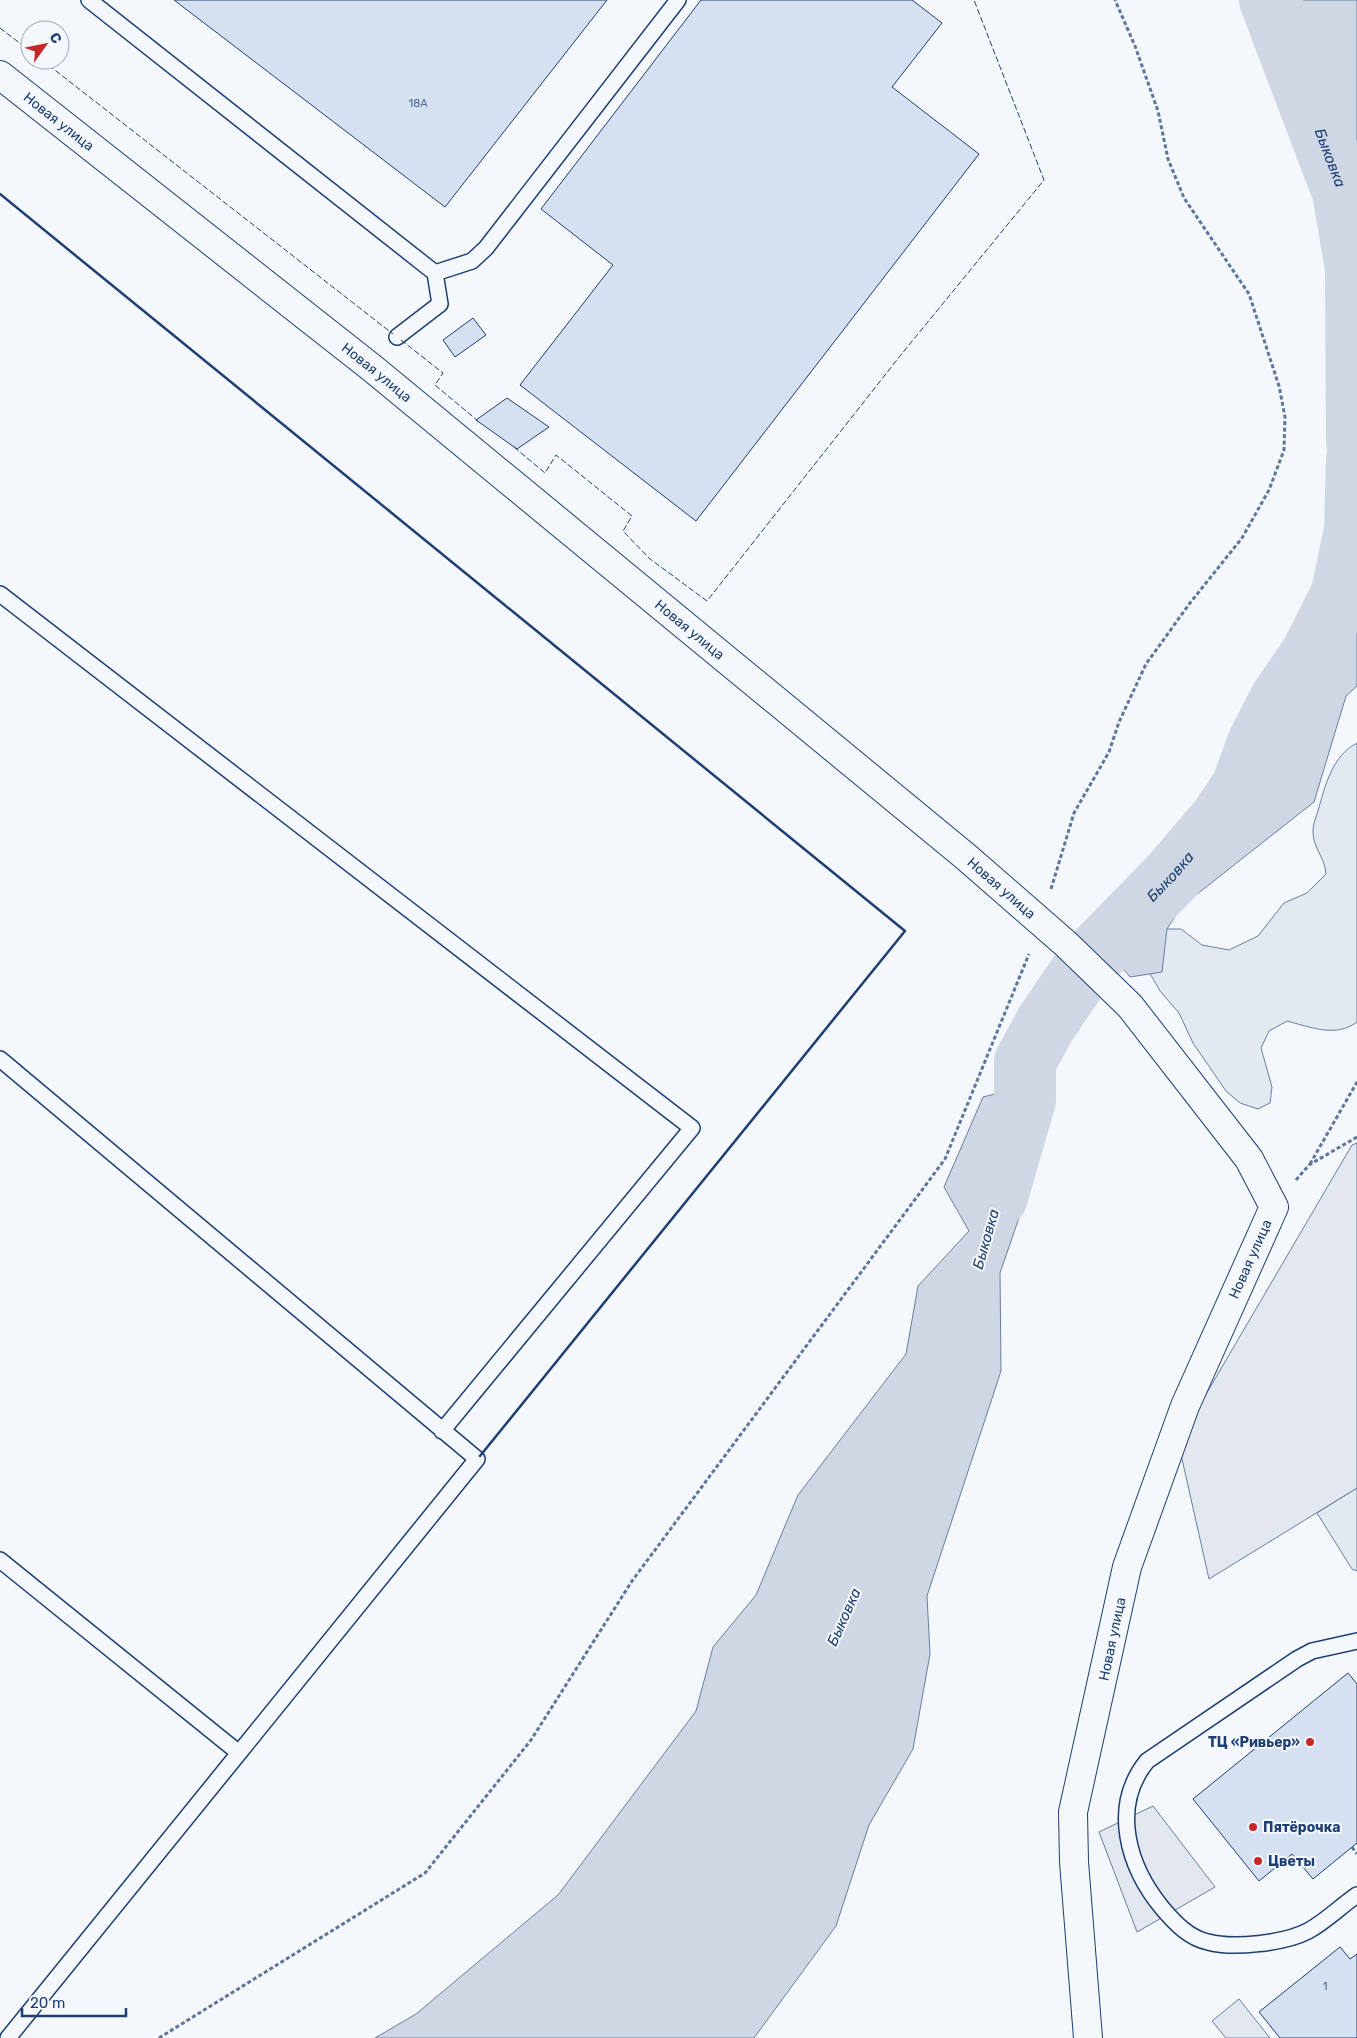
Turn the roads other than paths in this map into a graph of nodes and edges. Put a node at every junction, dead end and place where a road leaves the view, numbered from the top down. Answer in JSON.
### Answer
{"nodes":[{"id":1,"x":89,"y":0,"type":"edge"},
{"id":2,"x":678,"y":0,"type":"edge"},
{"id":3,"x":0,"y":75,"type":"edge"},
{"id":4,"x":435,"y":274,"type":"junction"},
{"id":5,"x":397,"y":337,"type":"dead end"},
{"id":6,"x":0,"y":594,"type":"edge"},
{"id":7,"x":0,"y":1059,"type":"edge"},
{"id":8,"x":442,"y":1430,"type":"junction"},
{"id":9,"x":0,"y":1560,"type":"edge"},
{"id":10,"x":1357,"y":1641,"type":"edge"},
{"id":11,"x":239,"y":1753,"type":"junction"},
{"id":12,"x":1357,"y":1895,"type":"edge"},
{"id":13,"x":8,"y":2038,"type":"edge"},
{"id":14,"x":1088,"y":2038,"type":"edge"}],
"edges":[{"from":1,"to":4,"type":"lane"},
{"from":2,"to":4,"type":"lane"},
{"from":3,"to":14,"type":"street","name":"Новая улица"},
{"from":4,"to":5,"type":"lane"},
{"from":6,"to":8,"type":"lane"},
{"from":7,"to":8,"type":"lane"},
{"from":8,"to":11,"type":"lane"},
{"from":9,"to":11,"type":"lane"},
{"from":10,"to":12,"type":"lane"},
{"from":11,"to":13,"type":"lane"}]}
